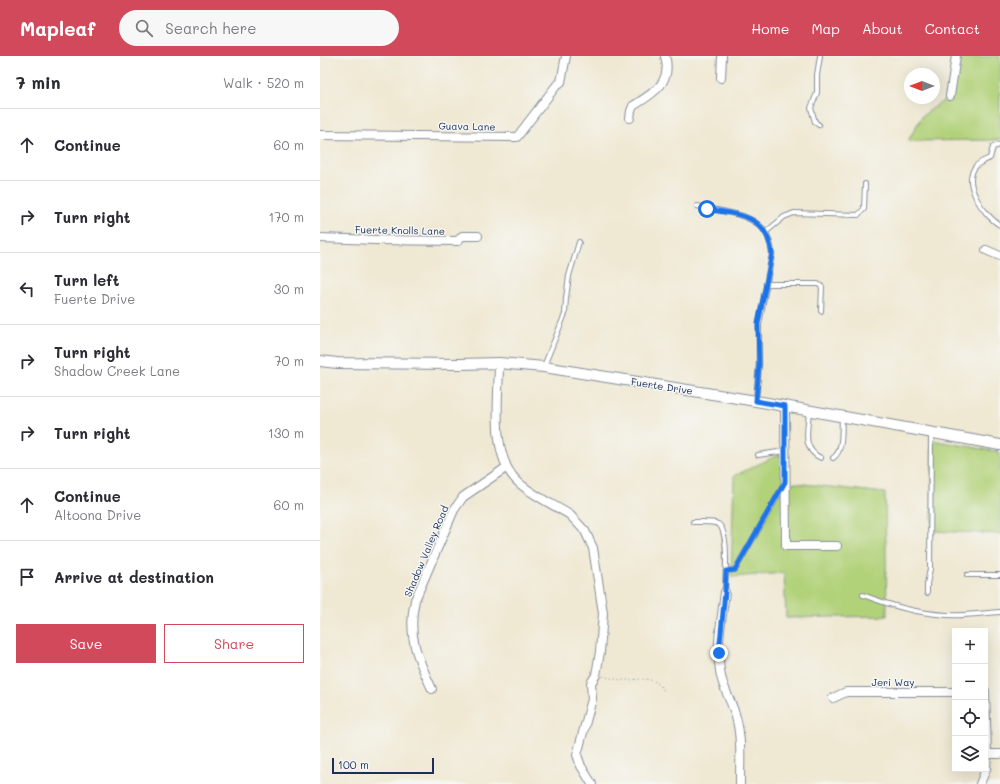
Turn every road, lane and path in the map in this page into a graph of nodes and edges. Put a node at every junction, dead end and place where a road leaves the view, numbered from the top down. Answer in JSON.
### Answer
{"nodes":[{"id":1,"x":566,"y":56,"type":"edge"},
{"id":2,"x":665,"y":56,"type":"edge"},
{"id":3,"x":722,"y":56,"type":"edge"},
{"id":4,"x":820,"y":56,"type":"edge"},
{"id":5,"x":956,"y":56,"type":"edge"},
{"id":6,"x":721,"y":78,"type":"dead end"},
{"id":7,"x":950,"y":96,"type":"dead end"},
{"id":8,"x":630,"y":118,"type":"dead end"},
{"id":9,"x":819,"y":125,"type":"dead end"},
{"id":10,"x":320,"y":135,"type":"edge"},
{"id":11,"x":1000,"y":145,"type":"edge"},
{"id":12,"x":865,"y":184,"type":"dead end"},
{"id":13,"x":697,"y":206,"type":"dead end"},
{"id":14,"x":1000,"y":224,"type":"edge"},
{"id":15,"x":766,"y":232,"type":"junction"},
{"id":16,"x":478,"y":236,"type":"dead end"},
{"id":17,"x":320,"y":238,"type":"edge"},
{"id":18,"x":579,"y":242,"type":"dead end"},
{"id":19,"x":986,"y":250,"type":"dead end"},
{"id":20,"x":1000,"y":256,"type":"edge"},
{"id":21,"x":766,"y":284,"type":"junction"},
{"id":22,"x":821,"y":311,"type":"dead end"},
{"id":23,"x":320,"y":361,"type":"edge"},
{"id":24,"x":499,"y":363,"type":"junction"},
{"id":25,"x":544,"y":367,"type":"junction"},
{"id":26,"x":756,"y":401,"type":"junction"},
{"id":27,"x":785,"y":406,"type":"junction"},
{"id":28,"x":810,"y":411,"type":"junction"},
{"id":29,"x":842,"y":416,"type":"junction"},
{"id":30,"x":931,"y":433,"type":"junction"},
{"id":31,"x":1000,"y":445,"type":"edge"},
{"id":32,"x":785,"y":451,"type":"junction"},
{"id":33,"x":758,"y":455,"type":"dead end"},
{"id":34,"x":821,"y":458,"type":"dead end"},
{"id":35,"x":833,"y":458,"type":"dead end"},
{"id":36,"x":507,"y":467,"type":"junction"},
{"id":37,"x":785,"y":482,"type":"junction"},
{"id":38,"x":693,"y":522,"type":"dead end"},
{"id":39,"x":837,"y":546,"type":"dead end"},
{"id":40,"x":726,"y":571,"type":"junction"},
{"id":41,"x":967,"y":575,"type":"dead end"},
{"id":42,"x":1000,"y":575,"type":"edge"},
{"id":43,"x":725,"y":592,"type":"joint"},
{"id":44,"x":927,"y":594,"type":"dead end"},
{"id":45,"x":864,"y":595,"type":"dead end"},
{"id":46,"x":1000,"y":612,"type":"edge"},
{"id":47,"x":596,"y":675,"type":"junction"},
{"id":48,"x":432,"y":689,"type":"dead end"},
{"id":49,"x":664,"y":691,"type":"dead end"},
{"id":50,"x":952,"y":692,"type":"edge"},
{"id":51,"x":833,"y":698,"type":"dead end"},
{"id":52,"x":985,"y":700,"type":"edge"},
{"id":53,"x":987,"y":736,"type":"edge"},
{"id":54,"x":988,"y":754,"type":"edge"},
{"id":55,"x":1000,"y":754,"type":"edge"},
{"id":56,"x":985,"y":772,"type":"edge"},
{"id":57,"x":592,"y":784,"type":"edge"},
{"id":58,"x":740,"y":784,"type":"edge"},
{"id":59,"x":980,"y":784,"type":"edge"}],
"edges":[{"from":1,"to":10,"type":"street","name":"Guava Lane"},
{"from":2,"to":8,"type":"street"},
{"from":3,"to":6,"type":"street"},
{"from":4,"to":9,"type":"lane"},
{"from":5,"to":7,"type":"street"},
{"from":11,"to":14,"type":"lane"},
{"from":12,"to":15,"type":"lane"},
{"from":13,"to":15,"type":"lane"},
{"from":15,"to":21,"type":"lane"},
{"from":16,"to":17,"type":"street","name":"Fuerte Knolls Lane"},
{"from":18,"to":25,"type":"lane"},
{"from":19,"to":20,"type":"street"},
{"from":21,"to":22,"type":"lane"},
{"from":21,"to":26,"type":"lane"},
{"from":23,"to":24,"type":"street","name":"Fuerte Drive"},
{"from":24,"to":25,"type":"street","name":"Fuerte Drive"},
{"from":24,"to":36,"type":"street"},
{"from":25,"to":26,"type":"street","name":"Fuerte Drive"},
{"from":26,"to":27,"type":"street","name":"Fuerte Drive"},
{"from":27,"to":28,"type":"street","name":"Fuerte Drive"},
{"from":27,"to":32,"type":"street"},
{"from":28,"to":29,"type":"street","name":"Fuerte Drive"},
{"from":28,"to":34,"type":"lane"},
{"from":29,"to":30,"type":"street","name":"Fuerte Drive"},
{"from":29,"to":35,"type":"lane"},
{"from":30,"to":31,"type":"street","name":"Fuerte Drive"},
{"from":30,"to":44,"type":"lane"},
{"from":32,"to":33,"type":"lane"},
{"from":32,"to":37,"type":"street"},
{"from":36,"to":47,"type":"street"},
{"from":36,"to":48,"type":"street","name":"Shadow Valley Road"},
{"from":37,"to":39,"type":"street"},
{"from":37,"to":40,"type":"lane"},
{"from":38,"to":40,"type":"lane"},
{"from":40,"to":43,"type":"lane"},
{"from":41,"to":42,"type":"lane"},
{"from":43,"to":58,"type":"street"},
{"from":45,"to":46,"type":"lane"},
{"from":47,"to":49,"type":"path"},
{"from":47,"to":57,"type":"street"},
{"from":50,"to":51,"type":"street","name":"Jeri Way"},
{"from":52,"to":53,"type":"street"},
{"from":54,"to":55,"type":"street"},
{"from":56,"to":59,"type":"street"}]}
